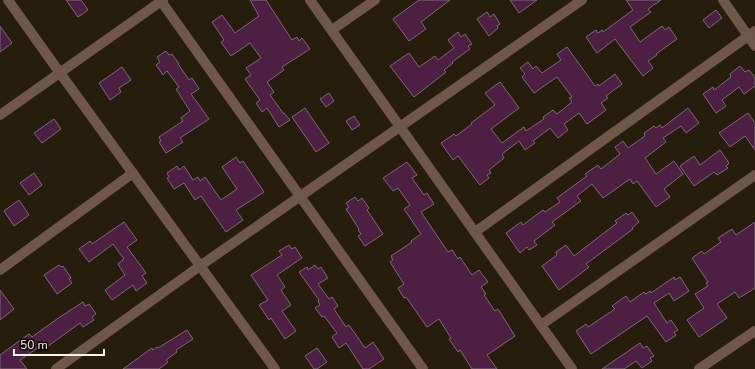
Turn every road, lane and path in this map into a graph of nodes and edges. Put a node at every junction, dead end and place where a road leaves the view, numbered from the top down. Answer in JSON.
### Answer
{"nodes":[{"id":1,"x":8,"y":0,"type":"edge"},
{"id":2,"x":310,"y":0,"type":"edge"},
{"id":3,"x":375,"y":0,"type":"edge"},
{"id":4,"x":582,"y":0,"type":"edge"},
{"id":5,"x":723,"y":0,"type":"edge"},
{"id":6,"x":162,"y":1,"type":"edge"},
{"id":7,"x":332,"y":30,"type":"junction"},
{"id":8,"x":752,"y":33,"type":"edge"},
{"id":9,"x":755,"y":46,"type":"edge"},
{"id":10,"x":60,"y":73,"type":"junction"},
{"id":11,"x":0,"y":116,"type":"edge"},
{"id":12,"x":400,"y":126,"type":"junction"},
{"id":13,"x":132,"y":173,"type":"junction"},
{"id":14,"x":755,"y":176,"type":"edge"},
{"id":15,"x":300,"y":196,"type":"junction"},
{"id":16,"x":475,"y":232,"type":"junction"},
{"id":17,"x":200,"y":266,"type":"junction"},
{"id":18,"x":0,"y":270,"type":"edge"},
{"id":19,"x":541,"y":325,"type":"junction"},
{"id":20,"x":755,"y":331,"type":"edge"},
{"id":21,"x":56,"y":369,"type":"edge"},
{"id":22,"x":275,"y":369,"type":"edge"},
{"id":23,"x":423,"y":369,"type":"edge"},
{"id":24,"x":572,"y":369,"type":"edge"},
{"id":25,"x":699,"y":369,"type":"edge"}],
"edges":[{"from":1,"to":10,"type":"street"},
{"from":2,"to":7,"type":"street"},
{"from":3,"to":7,"type":"street"},
{"from":4,"to":12,"type":"street"},
{"from":5,"to":8,"type":"street"},
{"from":6,"to":10,"type":"street"},
{"from":6,"to":15,"type":"street"},
{"from":7,"to":12,"type":"street"},
{"from":8,"to":9,"type":"street"},
{"from":8,"to":16,"type":"street"},
{"from":10,"to":11,"type":"street"},
{"from":10,"to":13,"type":"street"},
{"from":12,"to":15,"type":"street"},
{"from":12,"to":16,"type":"street"},
{"from":13,"to":17,"type":"street"},
{"from":13,"to":18,"type":"street"},
{"from":14,"to":19,"type":"street"},
{"from":15,"to":17,"type":"street"},
{"from":15,"to":23,"type":"street"},
{"from":16,"to":19,"type":"street"},
{"from":17,"to":21,"type":"street"},
{"from":17,"to":22,"type":"street"},
{"from":19,"to":24,"type":"street"},
{"from":20,"to":25,"type":"street"}]}
